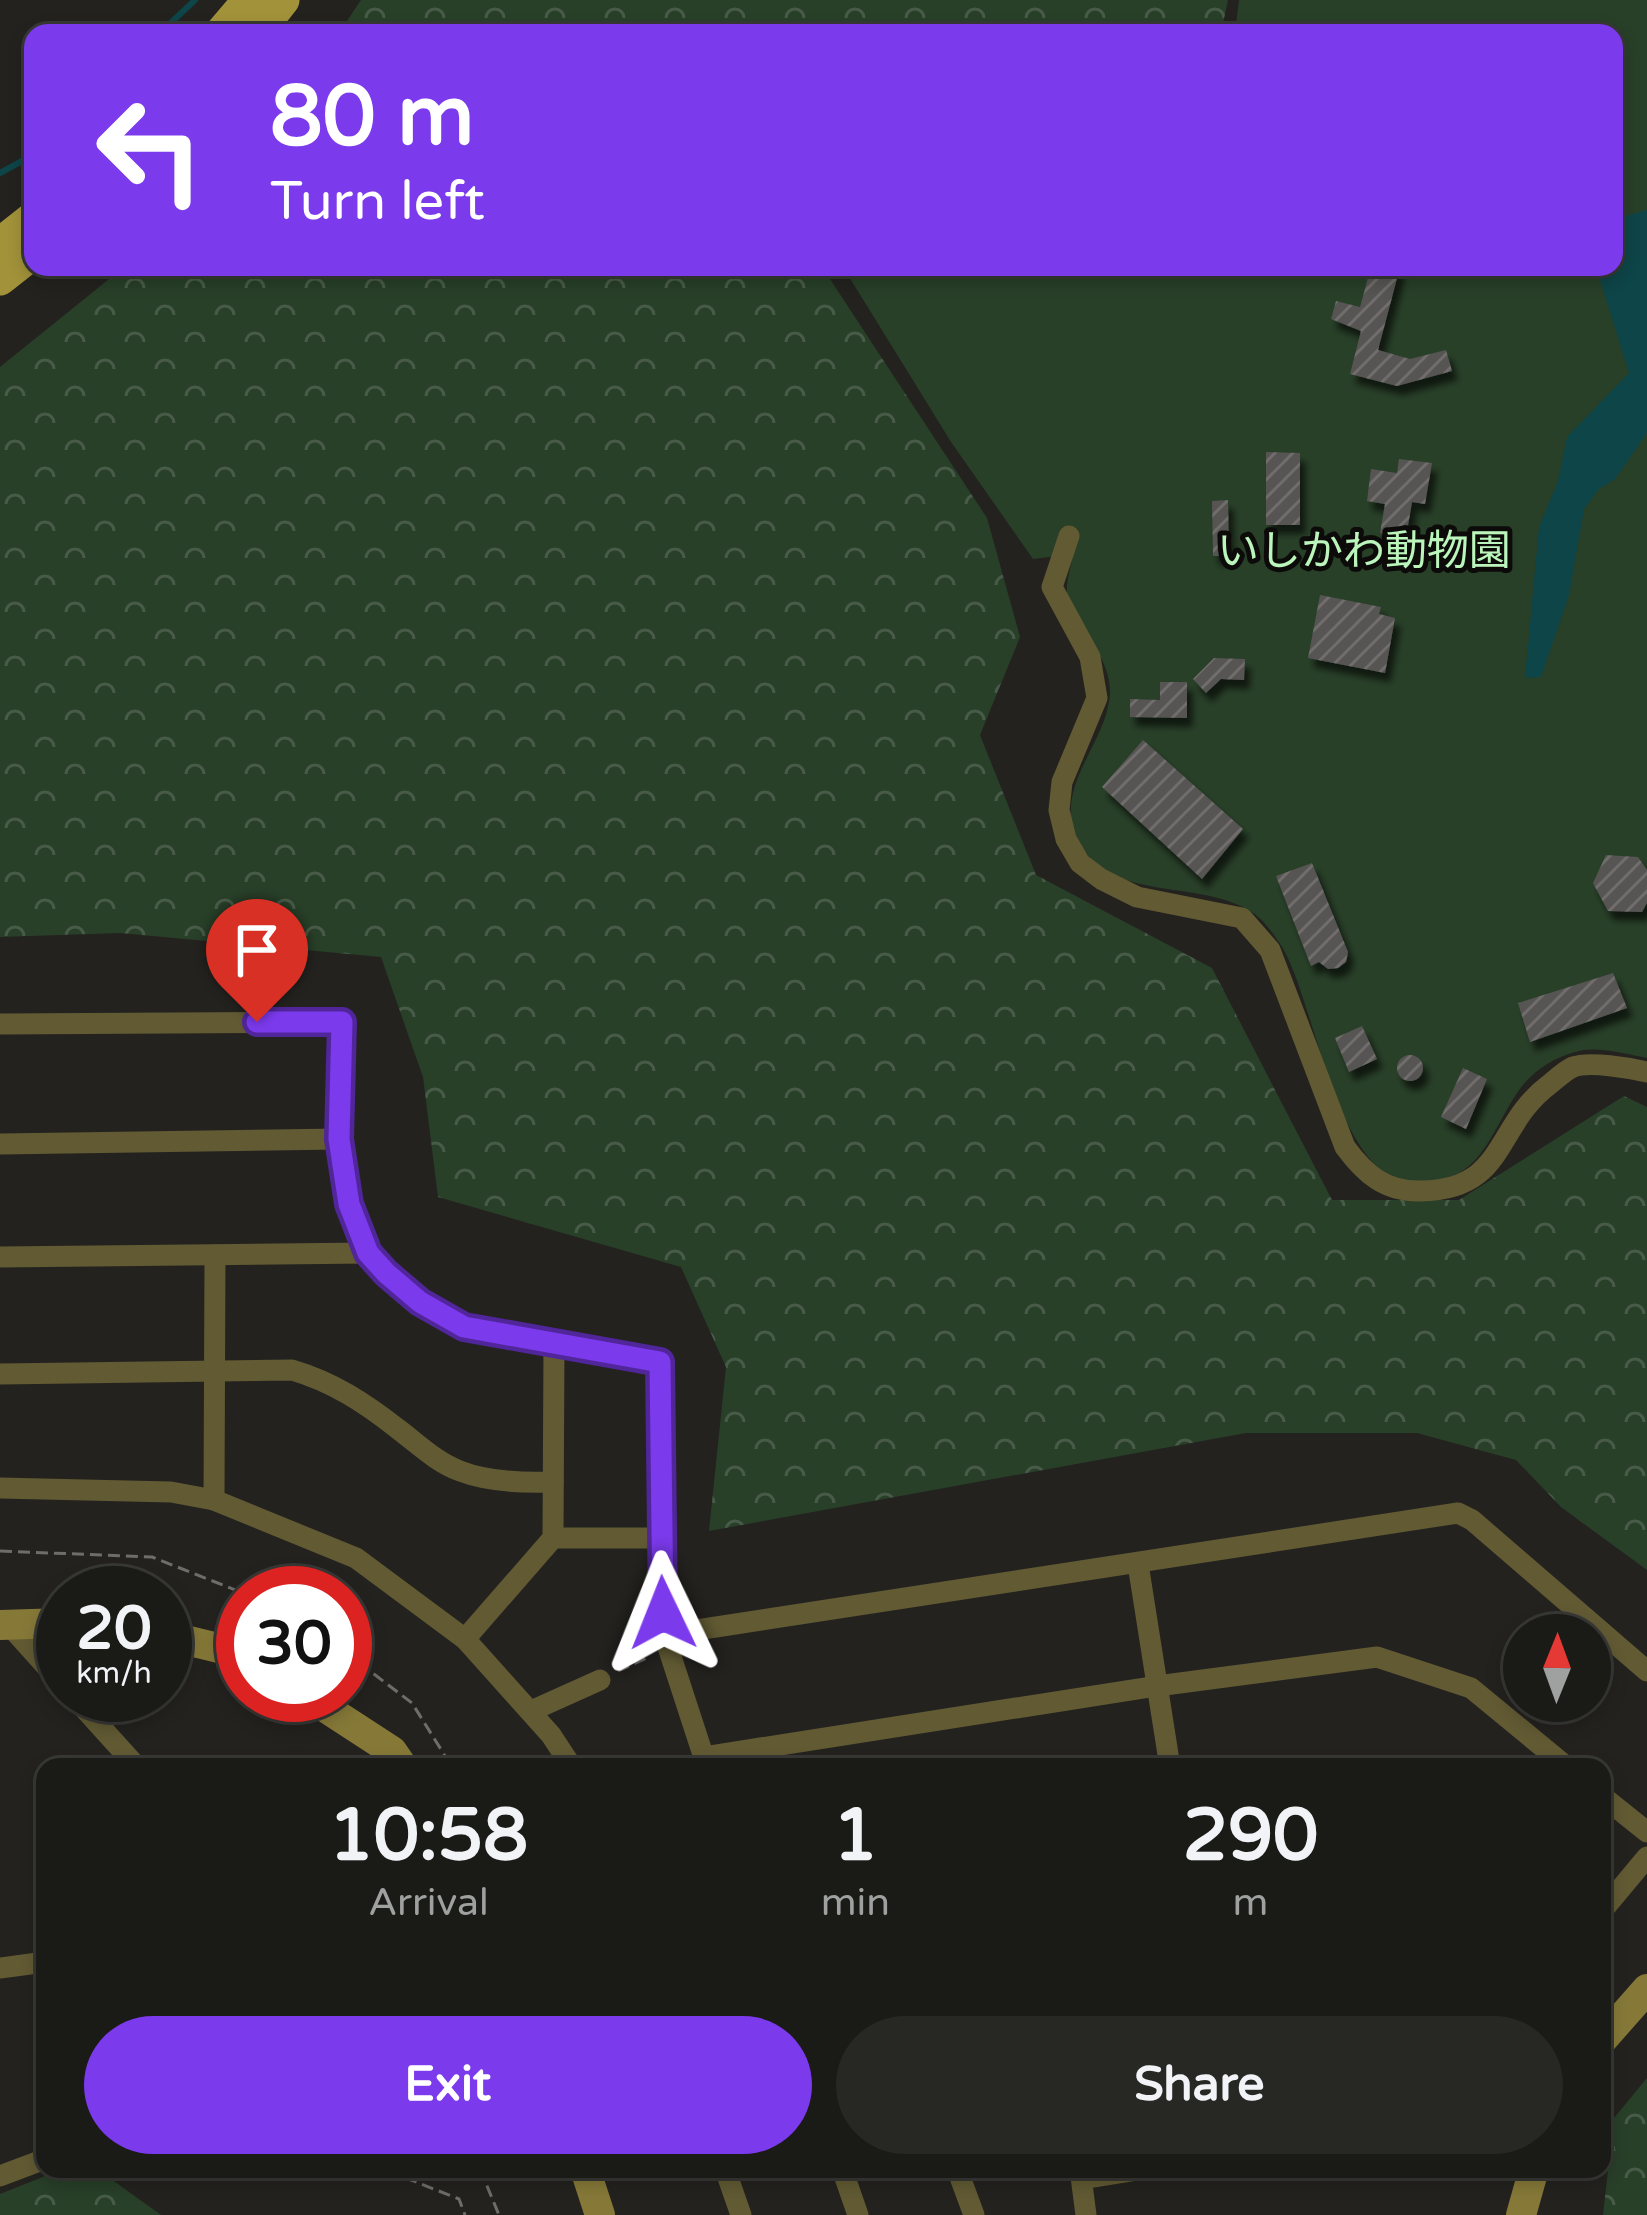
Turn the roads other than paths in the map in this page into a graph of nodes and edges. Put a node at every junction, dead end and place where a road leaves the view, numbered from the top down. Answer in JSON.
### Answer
{"nodes":[{"id":1,"x":249,"y":0,"type":"edge"},
{"id":2,"x":283,"y":0,"type":"edge"},
{"id":3,"x":229,"y":24,"type":"edge"},
{"id":4,"x":264,"y":24,"type":"edge"},
{"id":5,"x":24,"y":225,"type":"edge"},
{"id":6,"x":0,"y":244,"type":"edge"},
{"id":7,"x":24,"y":260,"type":"edge"},
{"id":8,"x":0,"y":279,"type":"edge"},
{"id":9,"x":1069,"y":536,"type":"dead end"},
{"id":10,"x":0,"y":1024,"type":"edge"},
{"id":11,"x":1647,"y":1072,"type":"edge"},
{"id":12,"x":339,"y":1139,"type":"junction"},
{"id":13,"x":0,"y":1144,"type":"edge"},
{"id":14,"x":368,"y":1253,"type":"junction"},
{"id":15,"x":215,"y":1255,"type":"junction"},
{"id":16,"x":0,"y":1257,"type":"edge"},
{"id":17,"x":554,"y":1344,"type":"junction"},
{"id":18,"x":216,"y":1371,"type":"junction"},
{"id":19,"x":0,"y":1374,"type":"edge"},
{"id":20,"x":553,"y":1482,"type":"junction"},
{"id":21,"x":0,"y":1488,"type":"edge"},
{"id":22,"x":214,"y":1500,"type":"junction"},
{"id":23,"x":553,"y":1538,"type":"junction"},
{"id":24,"x":661,"y":1538,"type":"junction"},
{"id":25,"x":1138,"y":1564,"type":"junction"},
{"id":26,"x":36,"y":1624,"type":"edge"},
{"id":27,"x":4,"y":1625,"type":"edge"},
{"id":28,"x":465,"y":1639,"type":"junction"},
{"id":29,"x":666,"y":1641,"type":"junction"},
{"id":30,"x":36,"y":1658,"type":"edge"},
{"id":31,"x":1647,"y":1671,"type":"edge"},
{"id":32,"x":600,"y":1680,"type":"road end"},
{"id":33,"x":1157,"y":1686,"type":"junction"},
{"id":34,"x":531,"y":1711,"type":"junction"},
{"id":35,"x":96,"y":1722,"type":"edge"},
{"id":36,"x":347,"y":1722,"type":"edge"},
{"id":37,"x":129,"y":1758,"type":"edge"},
{"id":38,"x":397,"y":1758,"type":"edge"},
{"id":39,"x":565,"y":1758,"type":"edge"},
{"id":40,"x":704,"y":1758,"type":"edge"},
{"id":41,"x":729,"y":1758,"type":"edge"},
{"id":42,"x":1169,"y":1758,"type":"edge"},
{"id":43,"x":1556,"y":1758,"type":"edge"},
{"id":44,"x":1611,"y":1803,"type":"edge"},
{"id":45,"x":1647,"y":1832,"type":"edge"},
{"id":46,"x":1647,"y":1857,"type":"edge"},
{"id":47,"x":1611,"y":1900,"type":"edge"},
{"id":48,"x":36,"y":1963,"type":"edge"},
{"id":49,"x":0,"y":1968,"type":"edge"},
{"id":50,"x":1647,"y":1989,"type":"edge"},
{"id":51,"x":1611,"y":2030,"type":"edge"},
{"id":52,"x":36,"y":2162,"type":"edge"},
{"id":53,"x":0,"y":2176,"type":"edge"},
{"id":54,"x":588,"y":2178,"type":"edge"},
{"id":55,"x":728,"y":2178,"type":"edge"},
{"id":56,"x":845,"y":2178,"type":"edge"},
{"id":57,"x":960,"y":2178,"type":"edge"},
{"id":58,"x":1081,"y":2178,"type":"edge"},
{"id":59,"x":1531,"y":2178,"type":"edge"},
{"id":60,"x":600,"y":2215,"type":"edge"},
{"id":61,"x":741,"y":2215,"type":"edge"},
{"id":62,"x":859,"y":2215,"type":"edge"},
{"id":63,"x":974,"y":2215,"type":"edge"},
{"id":64,"x":1086,"y":2215,"type":"edge"},
{"id":65,"x":1521,"y":2215,"type":"edge"}],
"edges":[{"from":1,"to":3,"type":"main road"},
{"from":2,"to":4,"type":"main road"},
{"from":5,"to":6,"type":"main road"},
{"from":7,"to":8,"type":"main road"},
{"from":9,"to":11,"type":"street"},
{"from":10,"to":12,"type":"street"},
{"from":12,"to":13,"type":"street"},
{"from":12,"to":14,"type":"street"},
{"from":14,"to":15,"type":"street"},
{"from":14,"to":17,"type":"street"},
{"from":15,"to":16,"type":"street"},
{"from":15,"to":18,"type":"street"},
{"from":17,"to":20,"type":"street"},
{"from":17,"to":24,"type":"street"},
{"from":18,"to":19,"type":"street"},
{"from":18,"to":20,"type":"street"},
{"from":18,"to":22,"type":"street"},
{"from":20,"to":23,"type":"street"},
{"from":21,"to":22,"type":"street"},
{"from":22,"to":28,"type":"street"},
{"from":23,"to":24,"type":"street"},
{"from":23,"to":28,"type":"street"},
{"from":24,"to":29,"type":"street"},
{"from":25,"to":29,"type":"street"},
{"from":25,"to":31,"type":"street"},
{"from":25,"to":33,"type":"street"},
{"from":26,"to":27,"type":"street"},
{"from":27,"to":30,"type":"street"},
{"from":28,"to":34,"type":"street"},
{"from":29,"to":40,"type":"street"},
{"from":32,"to":34,"type":"street"},
{"from":33,"to":41,"type":"street"},
{"from":33,"to":42,"type":"street"},
{"from":33,"to":43,"type":"street"},
{"from":34,"to":39,"type":"street"},
{"from":35,"to":37,"type":"street"},
{"from":36,"to":38,"type":"street"},
{"from":44,"to":45,"type":"street"},
{"from":46,"to":47,"type":"street"},
{"from":48,"to":49,"type":"street"},
{"from":50,"to":51,"type":"street"},
{"from":52,"to":53,"type":"street"},
{"from":54,"to":60,"type":"street"},
{"from":55,"to":61,"type":"street"},
{"from":56,"to":62,"type":"street"},
{"from":57,"to":63,"type":"street"},
{"from":58,"to":64,"type":"street"},
{"from":59,"to":65,"type":"street"}]}
